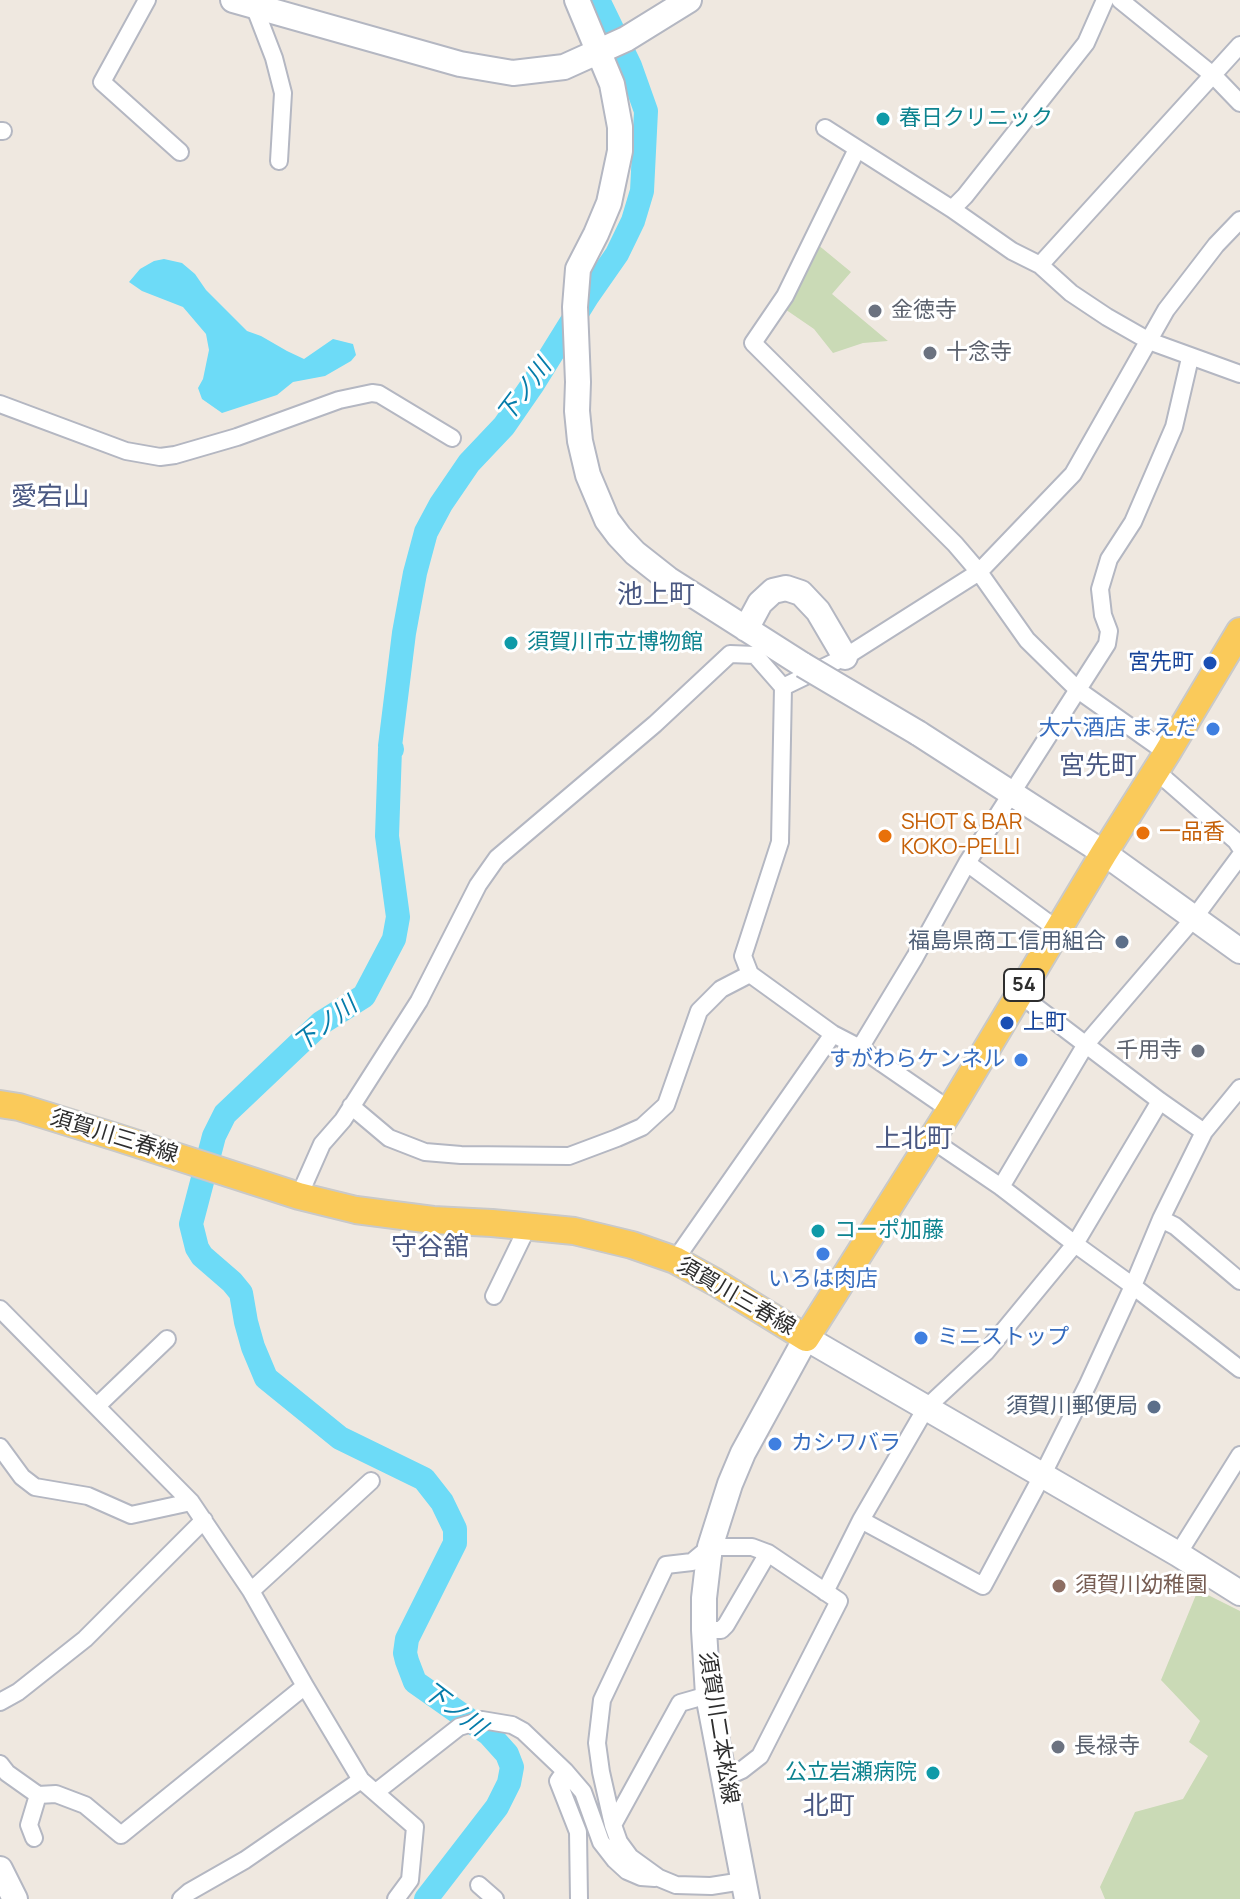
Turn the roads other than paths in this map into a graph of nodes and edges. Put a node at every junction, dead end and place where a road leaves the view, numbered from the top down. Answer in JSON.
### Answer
{"nodes":[{"id":1,"x":147,"y":0,"type":"edge"},
{"id":2,"x":577,"y":0,"type":"edge"},
{"id":3,"x":689,"y":0,"type":"edge"},
{"id":4,"x":1105,"y":0,"type":"edge"},
{"id":5,"x":1120,"y":0,"type":"edge"},
{"id":6,"x":243,"y":3,"type":"edge"},
{"id":7,"x":1240,"y":45,"type":"edge"},
{"id":8,"x":599,"y":52,"type":"junction"},
{"id":9,"x":1214,"y":76,"type":"junction"},
{"id":10,"x":1240,"y":103,"type":"edge"},
{"id":11,"x":825,"y":128,"type":"dead end"},
{"id":12,"x":857,"y":149,"type":"junction"},
{"id":13,"x":180,"y":152,"type":"dead end"},
{"id":14,"x":279,"y":161,"type":"dead end"},
{"id":15,"x":952,"y":209,"type":"junction"},
{"id":16,"x":1240,"y":220,"type":"edge"},
{"id":17,"x":1040,"y":265,"type":"junction"},
{"id":18,"x":1149,"y":341,"type":"junction"},
{"id":19,"x":1190,"y":358,"type":"junction"},
{"id":20,"x":1240,"y":374,"type":"edge"},
{"id":21,"x":0,"y":404,"type":"edge"},
{"id":22,"x":452,"y":438,"type":"dead end"},
{"id":23,"x":979,"y":572,"type":"junction"},
{"id":24,"x":746,"y":629,"type":"junction"},
{"id":25,"x":1240,"y":631,"type":"edge"},
{"id":26,"x":845,"y":657,"type":"junction"},
{"id":27,"x":783,"y":687,"type":"junction"},
{"id":28,"x":1078,"y":690,"type":"junction"},
{"id":29,"x":1162,"y":762,"type":"junction"},
{"id":30,"x":1011,"y":792,"type":"junction"},
{"id":31,"x":1239,"y":844,"type":"edge"},
{"id":32,"x":1104,"y":853,"type":"junction"},
{"id":33,"x":967,"y":863,"type":"junction"},
{"id":34,"x":1194,"y":918,"type":"junction"},
{"id":35,"x":1058,"y":930,"type":"junction"},
{"id":36,"x":1240,"y":951,"type":"edge"},
{"id":37,"x":750,"y":974,"type":"junction"},
{"id":38,"x":1019,"y":994,"type":"junction"},
{"id":39,"x":833,"y":1034,"type":"junction"},
{"id":40,"x":1086,"y":1044,"type":"junction"},
{"id":41,"x":860,"y":1048,"type":"junction"},
{"id":42,"x":1240,"y":1088,"type":"edge"},
{"id":43,"x":1160,"y":1101,"type":"junction"},
{"id":44,"x":0,"y":1104,"type":"edge"},
{"id":45,"x":351,"y":1106,"type":"junction"},
{"id":46,"x":950,"y":1110,"type":"junction"},
{"id":47,"x":1204,"y":1132,"type":"junction"},
{"id":48,"x":932,"y":1140,"type":"junction"},
{"id":49,"x":1001,"y":1187,"type":"junction"},
{"id":50,"x":299,"y":1196,"type":"junction"},
{"id":51,"x":1161,"y":1219,"type":"junction"},
{"id":52,"x":528,"y":1226,"type":"junction"},
{"id":53,"x":1075,"y":1244,"type":"junction"},
{"id":54,"x":675,"y":1260,"type":"junction"},
{"id":55,"x":1240,"y":1281,"type":"edge"},
{"id":56,"x":1133,"y":1286,"type":"junction"},
{"id":57,"x":494,"y":1296,"type":"dead end"},
{"id":58,"x":0,"y":1309,"type":"edge"},
{"id":59,"x":806,"y":1338,"type":"junction"},
{"id":60,"x":167,"y":1339,"type":"dead end"},
{"id":61,"x":1240,"y":1369,"type":"edge"},
{"id":62,"x":97,"y":1406,"type":"junction"},
{"id":63,"x":926,"y":1408,"type":"junction"},
{"id":64,"x":0,"y":1447,"type":"edge"},
{"id":65,"x":1240,"y":1455,"type":"edge"},
{"id":66,"x":1043,"y":1474,"type":"junction"},
{"id":67,"x":371,"y":1481,"type":"dead end"},
{"id":68,"x":191,"y":1502,"type":"junction"},
{"id":69,"x":204,"y":1520,"type":"junction"},
{"id":70,"x":861,"y":1520,"type":"junction"},
{"id":71,"x":710,"y":1547,"type":"junction"},
{"id":72,"x":768,"y":1553,"type":"junction"},
{"id":73,"x":1178,"y":1554,"type":"junction"},
{"id":74,"x":251,"y":1591,"type":"junction"},
{"id":75,"x":825,"y":1592,"type":"junction"},
{"id":76,"x":1240,"y":1593,"type":"edge"},
{"id":77,"x":704,"y":1630,"type":"junction"},
{"id":78,"x":305,"y":1686,"type":"junction"},
{"id":79,"x":708,"y":1695,"type":"junction"},
{"id":80,"x":0,"y":1702,"type":"edge"},
{"id":81,"x":0,"y":1764,"type":"edge"},
{"id":82,"x":565,"y":1771,"type":"junction"},
{"id":83,"x":724,"y":1778,"type":"junction"},
{"id":84,"x":361,"y":1780,"type":"junction"},
{"id":85,"x":376,"y":1792,"type":"junction"},
{"id":86,"x":38,"y":1795,"type":"junction"},
{"id":87,"x":613,"y":1825,"type":"junction"},
{"id":88,"x":34,"y":1838,"type":"dead end"},
{"id":89,"x":0,"y":1869,"type":"edge"},
{"id":90,"x":659,"y":1878,"type":"junction"},
{"id":91,"x":479,"y":1885,"type":"dead end"},
{"id":92,"x":745,"y":1890,"type":"edge"},
{"id":93,"x":15,"y":1899,"type":"edge"},
{"id":94,"x":181,"y":1899,"type":"edge"},
{"id":95,"x":396,"y":1899,"type":"edge"},
{"id":96,"x":495,"y":1899,"type":"edge"},
{"id":97,"x":579,"y":1899,"type":"edge"}],
"edges":[{"from":1,"to":13,"type":"street"},
{"from":2,"to":8,"type":"street"},
{"from":3,"to":8,"type":"street"},
{"from":4,"to":15,"type":"street"},
{"from":5,"to":9,"type":"street"},
{"from":6,"to":8,"type":"street"},
{"from":6,"to":14,"type":"street"},
{"from":7,"to":9,"type":"street"},
{"from":8,"to":24,"type":"street"},
{"from":9,"to":10,"type":"street"},
{"from":9,"to":17,"type":"street"},
{"from":11,"to":12,"type":"street"},
{"from":12,"to":15,"type":"street"},
{"from":12,"to":23,"type":"street"},
{"from":15,"to":17,"type":"street"},
{"from":16,"to":18,"type":"street"},
{"from":17,"to":18,"type":"street"},
{"from":18,"to":19,"type":"street"},
{"from":18,"to":23,"type":"street"},
{"from":19,"to":20,"type":"street"},
{"from":19,"to":28,"type":"street"},
{"from":21,"to":22,"type":"street"},
{"from":23,"to":26,"type":"street"},
{"from":23,"to":28,"type":"street"},
{"from":24,"to":26,"type":"street"},
{"from":24,"to":30,"type":"street","bridge":true},
{"from":25,"to":29,"type":"main road","name":"須賀川三春線","number":"54"},
{"from":26,"to":27,"type":"street"},
{"from":27,"to":37,"type":"street"},
{"from":27,"to":45,"type":"street"},
{"from":28,"to":29,"type":"street"},
{"from":28,"to":30,"type":"street"},
{"from":29,"to":31,"type":"street"},
{"from":29,"to":32,"type":"main road","name":"須賀川三春線","number":"54"},
{"from":30,"to":32,"type":"street"},
{"from":30,"to":33,"type":"street"},
{"from":31,"to":34,"type":"street"},
{"from":32,"to":34,"type":"street"},
{"from":32,"to":35,"type":"main road","name":"須賀川三春線","number":"54"},
{"from":33,"to":35,"type":"street"},
{"from":33,"to":41,"type":"street"},
{"from":34,"to":36,"type":"street"},
{"from":34,"to":40,"type":"street"},
{"from":35,"to":38,"type":"main road","name":"須賀川三春線","number":"54"},
{"from":37,"to":39,"type":"street"},
{"from":37,"to":45,"type":"street"},
{"from":38,"to":40,"type":"street"},
{"from":38,"to":46,"type":"main road","name":"須賀川三春線","number":"54"},
{"from":39,"to":41,"type":"street"},
{"from":39,"to":54,"type":"street"},
{"from":40,"to":43,"type":"street"},
{"from":40,"to":49,"type":"street"},
{"from":41,"to":46,"type":"street"},
{"from":42,"to":47,"type":"street"},
{"from":43,"to":47,"type":"street"},
{"from":43,"to":53,"type":"street"},
{"from":44,"to":50,"type":"main road","name":"須賀川三春線"},
{"from":45,"to":50,"type":"street"},
{"from":46,"to":48,"type":"main road","name":"須賀川三春線","number":"54"},
{"from":47,"to":51,"type":"street"},
{"from":48,"to":49,"type":"street"},
{"from":48,"to":59,"type":"main road","name":"須賀川三春線","number":"54"},
{"from":49,"to":53,"type":"street"},
{"from":50,"to":52,"type":"main road","name":"須賀川三春線"},
{"from":51,"to":55,"type":"street"},
{"from":51,"to":56,"type":"street"},
{"from":52,"to":54,"type":"main road","name":"須賀川三春線"},
{"from":52,"to":57,"type":"street"},
{"from":53,"to":56,"type":"street"},
{"from":53,"to":63,"type":"street"},
{"from":54,"to":59,"type":"main road","name":"須賀川三春線"},
{"from":56,"to":61,"type":"street"},
{"from":56,"to":66,"type":"street"},
{"from":58,"to":62,"type":"street"},
{"from":59,"to":63,"type":"street"},
{"from":59,"to":71,"type":"street","name":"須賀川二本松線"},
{"from":60,"to":62,"type":"street"},
{"from":62,"to":68,"type":"street"},
{"from":63,"to":66,"type":"street"},
{"from":63,"to":70,"type":"street"},
{"from":64,"to":68,"type":"street"},
{"from":65,"to":73,"type":"street"},
{"from":66,"to":70,"type":"street"},
{"from":66,"to":73,"type":"street"},
{"from":67,"to":74,"type":"street"},
{"from":68,"to":69,"type":"street"},
{"from":69,"to":74,"type":"street"},
{"from":69,"to":80,"type":"street"},
{"from":70,"to":75,"type":"street"},
{"from":71,"to":72,"type":"street"},
{"from":71,"to":77,"type":"street","name":"須賀川二本松線"},
{"from":71,"to":87,"type":"street"},
{"from":72,"to":75,"type":"street"},
{"from":72,"to":77,"type":"street"},
{"from":73,"to":76,"type":"street"},
{"from":74,"to":78,"type":"street"},
{"from":75,"to":83,"type":"street"},
{"from":77,"to":79,"type":"street","name":"須賀川二本松線"},
{"from":78,"to":84,"type":"street"},
{"from":78,"to":86,"type":"street"},
{"from":79,"to":83,"type":"street","name":"須賀川二本松線"},
{"from":79,"to":87,"type":"street"},
{"from":81,"to":86,"type":"street"},
{"from":82,"to":85,"type":"street"},
{"from":82,"to":90,"type":"street"},
{"from":82,"to":97,"type":"street"},
{"from":83,"to":92,"type":"street","name":"須賀川二本松線"},
{"from":84,"to":85,"type":"street"},
{"from":84,"to":94,"type":"street"},
{"from":85,"to":95,"type":"street"},
{"from":86,"to":88,"type":"street"},
{"from":87,"to":90,"type":"street"},
{"from":89,"to":93,"type":"street"},
{"from":90,"to":92,"type":"street"},
{"from":91,"to":96,"type":"street"}]}
